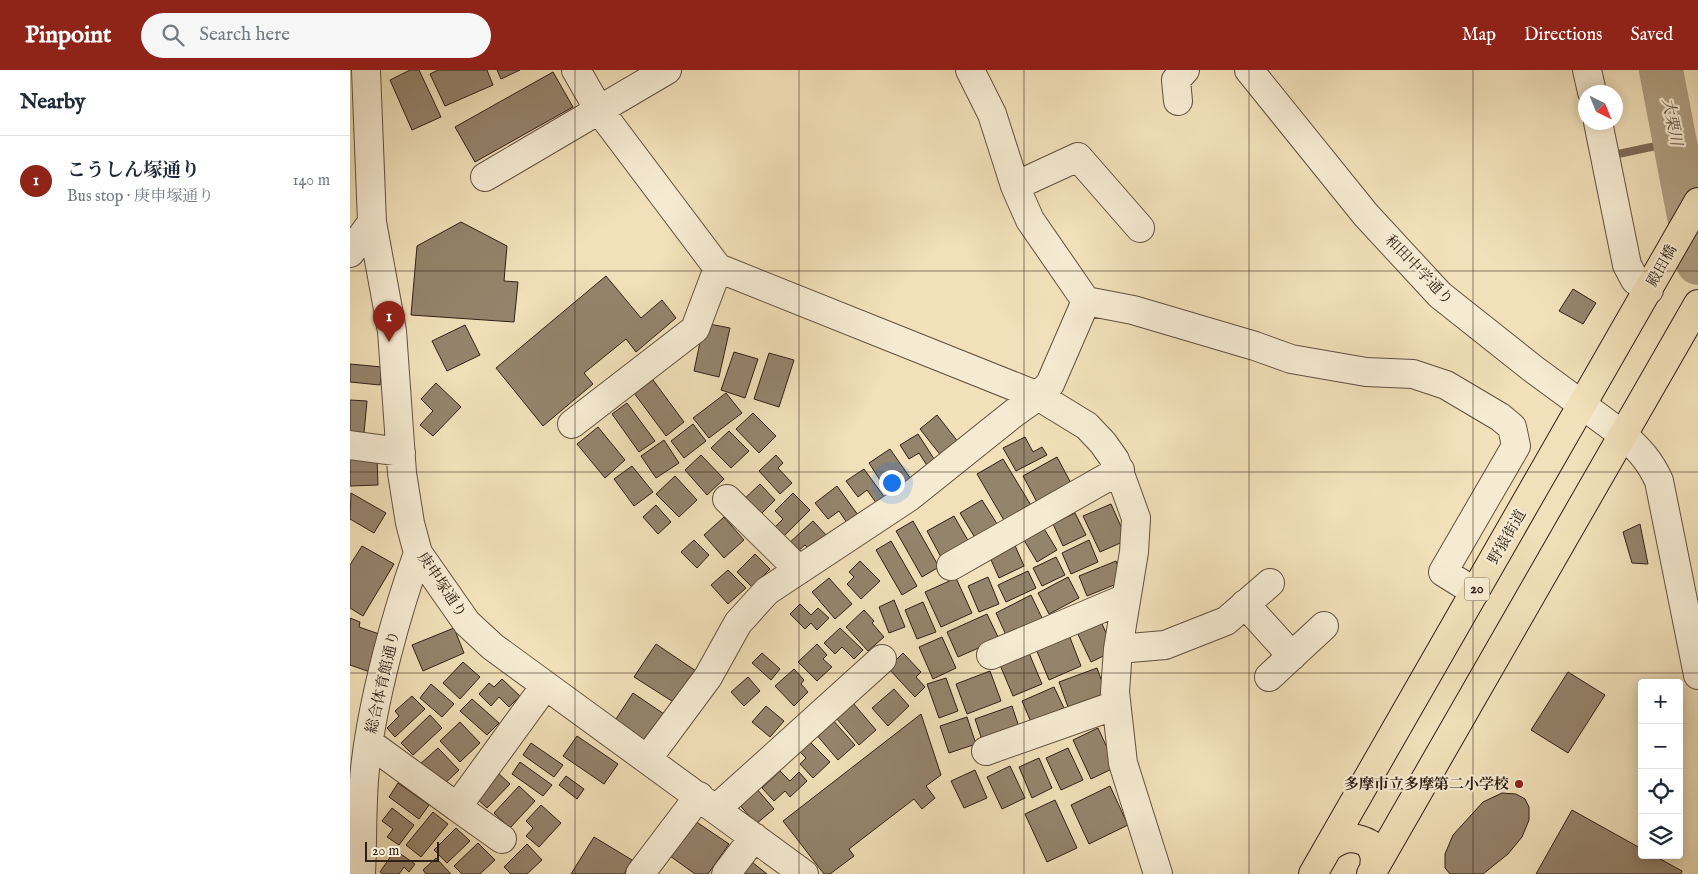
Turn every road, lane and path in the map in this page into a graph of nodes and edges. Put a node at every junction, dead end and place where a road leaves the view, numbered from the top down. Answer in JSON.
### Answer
{"nodes":[{"id":1,"x":366,"y":70,"type":"edge"},
{"id":2,"x":576,"y":70,"type":"edge"},
{"id":3,"x":667,"y":70,"type":"edge"},
{"id":4,"x":970,"y":70,"type":"edge"},
{"id":5,"x":1185,"y":70,"type":"edge"},
{"id":6,"x":1249,"y":70,"type":"edge"},
{"id":7,"x":1587,"y":70,"type":"edge"},
{"id":8,"x":1590,"y":85,"type":"edge"},
{"id":9,"x":1178,"y":101,"type":"dead end"},
{"id":10,"x":599,"y":110,"type":"junction"},
{"id":11,"x":1600,"y":130,"type":"edge"},
{"id":12,"x":485,"y":177,"type":"dead end"},
{"id":13,"x":1015,"y":186,"type":"junction"},
{"id":14,"x":350,"y":193,"type":"edge"},
{"id":15,"x":1698,"y":202,"type":"edge"},
{"id":16,"x":372,"y":222,"type":"junction"},
{"id":17,"x":1140,"y":228,"type":"dead end"},
{"id":18,"x":350,"y":253,"type":"edge"},
{"id":19,"x":718,"y":268,"type":"junction"},
{"id":20,"x":1641,"y":292,"type":"junction"},
{"id":21,"x":1086,"y":301,"type":"junction"},
{"id":22,"x":1698,"y":304,"type":"edge"},
{"id":23,"x":1038,"y":396,"type":"junction"},
{"id":24,"x":1582,"y":405,"type":"junction"},
{"id":25,"x":572,"y":424,"type":"dead end"},
{"id":26,"x":1623,"y":435,"type":"junction"},
{"id":27,"x":350,"y":444,"type":"edge"},
{"id":28,"x":401,"y":452,"type":"junction"},
{"id":29,"x":1120,"y":470,"type":"junction"},
{"id":30,"x":727,"y":499,"type":"dead end"},
{"id":31,"x":418,"y":553,"type":"junction"},
{"id":32,"x":951,"y":566,"type":"dead end"},
{"id":33,"x":799,"y":570,"type":"junction"},
{"id":34,"x":1270,"y":583,"type":"dead end"},
{"id":35,"x":1475,"y":592,"type":"junction"},
{"id":36,"x":1126,"y":598,"type":"junction"},
{"id":37,"x":1245,"y":604,"type":"junction"},
{"id":38,"x":1324,"y":626,"type":"dead end"},
{"id":39,"x":1118,"y":650,"type":"junction"},
{"id":40,"x":992,"y":655,"type":"dead end"},
{"id":41,"x":1292,"y":656,"type":"junction"},
{"id":42,"x":882,"y":659,"type":"dead end"},
{"id":43,"x":1698,"y":675,"type":"edge"},
{"id":44,"x":1269,"y":677,"type":"dead end"},
{"id":45,"x":545,"y":686,"type":"junction"},
{"id":46,"x":1116,"y":706,"type":"junction"},
{"id":47,"x":362,"y":750,"type":"edge"},
{"id":48,"x":986,"y":751,"type":"dead end"},
{"id":49,"x":648,"y":758,"type":"junction"},
{"id":50,"x":707,"y":802,"type":"junction"},
{"id":51,"x":457,"y":806,"type":"junction"},
{"id":52,"x":754,"y":837,"type":"junction"},
{"id":53,"x":502,"y":839,"type":"dead end"},
{"id":54,"x":1329,"y":847,"type":"junction"},
{"id":55,"x":1372,"y":871,"type":"edge"},
{"id":56,"x":361,"y":874,"type":"edge"},
{"id":57,"x":640,"y":874,"type":"edge"},
{"id":58,"x":726,"y":874,"type":"edge"},
{"id":59,"x":804,"y":874,"type":"edge"},
{"id":60,"x":1158,"y":874,"type":"edge"},
{"id":61,"x":1313,"y":874,"type":"edge"}],
"edges":[{"from":1,"to":16,"type":"street","name":"庚申塚通り"},
{"from":2,"to":10,"type":"street"},
{"from":3,"to":10,"type":"street"},
{"from":4,"to":13,"type":"street"},
{"from":5,"to":9,"type":"street"},
{"from":6,"to":24,"type":"street","name":"和田中学通り"},
{"from":7,"to":8,"type":"street"},
{"from":10,"to":12,"type":"street"},
{"from":10,"to":19,"type":"street"},
{"from":11,"to":20,"type":"street"},
{"from":13,"to":17,"type":"street"},
{"from":13,"to":21,"type":"street"},
{"from":14,"to":16,"type":"street"},
{"from":15,"to":20,"type":"main road","name":"殿田橋","number":"20"},
{"from":16,"to":18,"type":"street"},
{"from":16,"to":28,"type":"street","name":"庚申塚通り"},
{"from":19,"to":23,"type":"street"},
{"from":19,"to":25,"type":"street"},
{"from":20,"to":24,"type":"main road","name":"野猿街道","number":"20"},
{"from":21,"to":23,"type":"street"},
{"from":21,"to":35,"type":"street"},
{"from":22,"to":26,"type":"main road"},
{"from":23,"to":29,"type":"street"},
{"from":23,"to":33,"type":"street"},
{"from":24,"to":26,"type":"street","name":"和田中学通り"},
{"from":24,"to":35,"type":"main road","name":"野猿街道","number":"20"},
{"from":26,"to":43,"type":"street","name":"和田中学通り"},
{"from":26,"to":55,"type":"main road"},
{"from":27,"to":28,"type":"street"},
{"from":28,"to":31,"type":"street","name":"庚申塚通り"},
{"from":29,"to":32,"type":"street"},
{"from":29,"to":36,"type":"street"},
{"from":30,"to":33,"type":"street"},
{"from":31,"to":45,"type":"street","name":"庚申塚通り"},
{"from":31,"to":47,"type":"street","name":"総合体育館通り"},
{"from":33,"to":49,"type":"street"},
{"from":34,"to":37,"type":"street"},
{"from":35,"to":54,"type":"main road","name":"野猿街道","number":"20"},
{"from":36,"to":39,"type":"street"},
{"from":36,"to":40,"type":"street"},
{"from":37,"to":39,"type":"street"},
{"from":37,"to":41,"type":"street"},
{"from":38,"to":41,"type":"street"},
{"from":39,"to":46,"type":"street"},
{"from":41,"to":44,"type":"street"},
{"from":42,"to":50,"type":"street"},
{"from":45,"to":49,"type":"street","name":"庚申塚通り"},
{"from":45,"to":51,"type":"street"},
{"from":46,"to":48,"type":"street"},
{"from":46,"to":60,"type":"street"},
{"from":47,"to":51,"type":"street"},
{"from":47,"to":56,"type":"street","name":"総合体育館通り"},
{"from":49,"to":50,"type":"street","name":"庚申塚通り"},
{"from":50,"to":52,"type":"street","name":"庚申塚通り"},
{"from":50,"to":57,"type":"street"},
{"from":51,"to":53,"type":"street"},
{"from":52,"to":58,"type":"street"},
{"from":52,"to":59,"type":"street","name":"庚申塚通り"},
{"from":54,"to":55,"type":"main road"},
{"from":54,"to":61,"type":"main road","name":"野猿街道","number":"20"}]}
